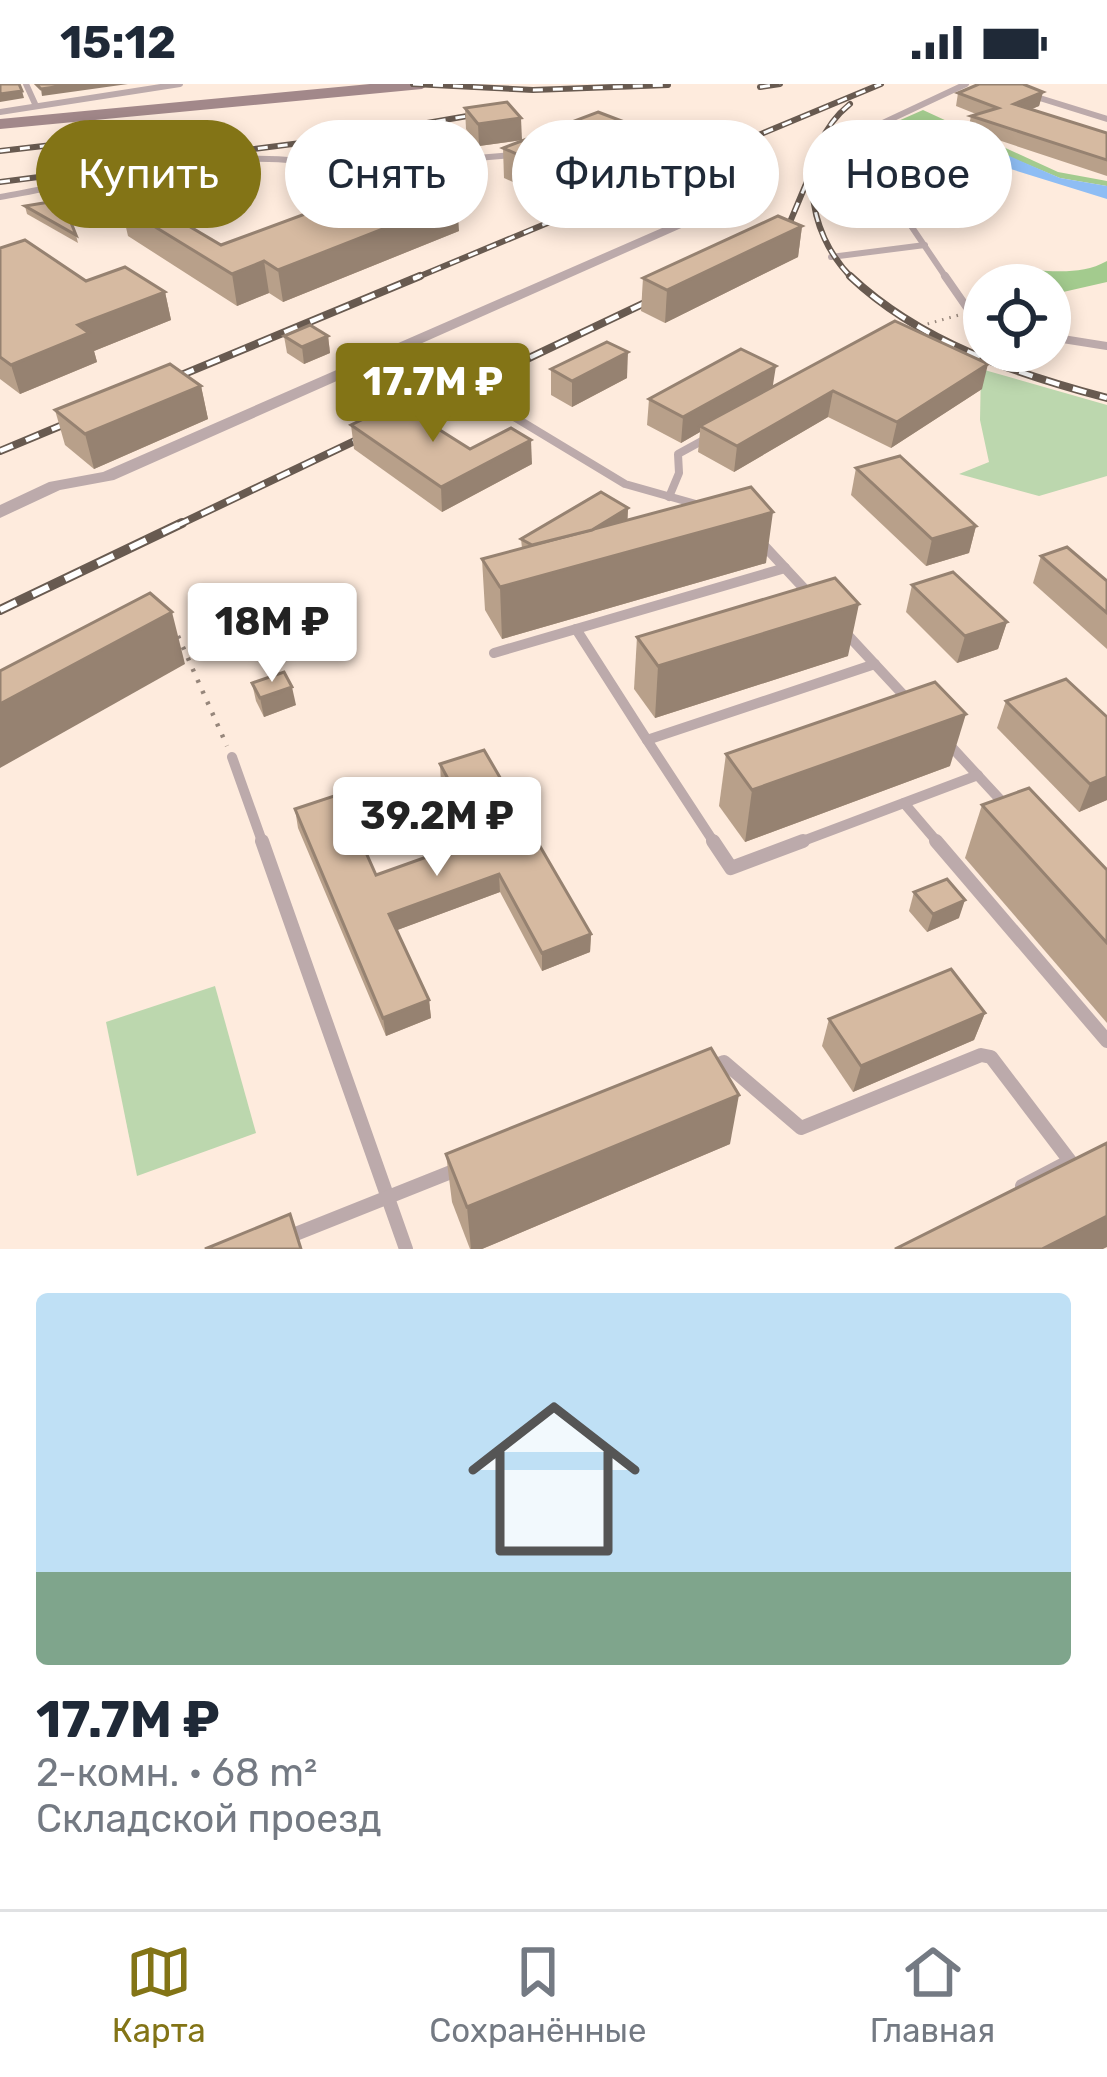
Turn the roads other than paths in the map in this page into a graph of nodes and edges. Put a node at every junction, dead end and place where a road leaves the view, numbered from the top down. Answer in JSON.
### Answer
{"nodes":[{"id":1,"x":26,"y":84,"type":"edge"},
{"id":2,"x":70,"y":84,"type":"edge"},
{"id":3,"x":112,"y":84,"type":"edge"},
{"id":4,"x":179,"y":84,"type":"edge"},
{"id":5,"x":422,"y":84,"type":"edge"},
{"id":6,"x":966,"y":84,"type":"edge"},
{"id":7,"x":157,"y":86,"type":"edge"},
{"id":8,"x":117,"y":94,"type":"junction"},
{"id":9,"x":1028,"y":94,"type":"edge"},
{"id":10,"x":78,"y":100,"type":"junction"},
{"id":11,"x":36,"y":106,"type":"junction"},
{"id":12,"x":0,"y":112,"type":"edge"},
{"id":13,"x":1107,"y":119,"type":"edge"},
{"id":14,"x":0,"y":124,"type":"edge"},
{"id":15,"x":285,"y":162,"type":"edge"},
{"id":16,"x":0,"y":197,"type":"edge"},
{"id":17,"x":675,"y":228,"type":"edge"},
{"id":18,"x":925,"y":245,"type":"junction"},
{"id":19,"x":831,"y":257,"type":"dead end"},
{"id":20,"x":963,"y":302,"type":"edge"},
{"id":21,"x":1071,"y":340,"type":"edge"},
{"id":22,"x":1107,"y":346,"type":"edge"},
{"id":23,"x":468,"y":389,"type":"dead end"},
{"id":24,"x":718,"y":432,"type":"edge"},
{"id":25,"x":669,"y":496,"type":"junction"},
{"id":26,"x":714,"y":509,"type":"edge"},
{"id":27,"x":0,"y":512,"type":"edge"},
{"id":28,"x":753,"y":533,"type":"edge"},
{"id":29,"x":785,"y":568,"type":"junction"},
{"id":30,"x":815,"y":600,"type":"edge"},
{"id":31,"x":830,"y":616,"type":"edge"},
{"id":32,"x":576,"y":629,"type":"junction"},
{"id":33,"x":494,"y":653,"type":"dead end"},
{"id":34,"x":875,"y":664,"type":"junction"},
{"id":35,"x":919,"y":712,"type":"edge"},
{"id":36,"x":934,"y":728,"type":"edge"},
{"id":37,"x":647,"y":740,"type":"junction"},
{"id":38,"x":232,"y":757,"type":"road end"},
{"id":39,"x":978,"y":776,"type":"junction"},
{"id":40,"x":904,"y":803,"type":"junction"},
{"id":41,"x":1010,"y":810,"type":"edge"},
{"id":42,"x":1107,"y":1041,"type":"edge"},
{"id":43,"x":703,"y":1070,"type":"edge"},
{"id":44,"x":471,"y":1164,"type":"edge"},
{"id":45,"x":1012,"y":1191,"type":"edge"},
{"id":46,"x":386,"y":1198,"type":"junction"},
{"id":47,"x":258,"y":1249,"type":"edge"},
{"id":48,"x":406,"y":1249,"type":"edge"}],
"edges":[{"from":1,"to":11,"type":"lane"},
{"from":2,"to":10,"type":"lane"},
{"from":3,"to":8,"type":"lane"},
{"from":4,"to":7,"type":"lane"},
{"from":5,"to":14,"type":"street"},
{"from":6,"to":18,"type":"lane"},
{"from":7,"to":8,"type":"lane"},
{"from":8,"to":10,"type":"lane"},
{"from":9,"to":13,"type":"lane"},
{"from":10,"to":11,"type":"lane"},
{"from":11,"to":12,"type":"lane"},
{"from":15,"to":16,"type":"lane"},
{"from":17,"to":27,"type":"street"},
{"from":18,"to":19,"type":"lane"},
{"from":18,"to":20,"type":"lane"},
{"from":21,"to":22,"type":"lane"},
{"from":23,"to":25,"type":"lane"},
{"from":24,"to":25,"type":"lane"},
{"from":25,"to":26,"type":"lane"},
{"from":28,"to":29,"type":"lane"},
{"from":29,"to":30,"type":"lane"},
{"from":29,"to":32,"type":"lane"},
{"from":31,"to":34,"type":"lane"},
{"from":32,"to":33,"type":"lane"},
{"from":32,"to":37,"type":"lane"},
{"from":34,"to":35,"type":"lane"},
{"from":34,"to":37,"type":"lane"},
{"from":36,"to":39,"type":"lane"},
{"from":37,"to":40,"type":"lane"},
{"from":38,"to":46,"type":"lane"},
{"from":39,"to":40,"type":"lane"},
{"from":39,"to":41,"type":"lane"},
{"from":40,"to":42,"type":"lane"},
{"from":43,"to":45,"type":"lane"},
{"from":44,"to":46,"type":"lane"},
{"from":46,"to":47,"type":"lane"},
{"from":46,"to":48,"type":"lane"}]}
